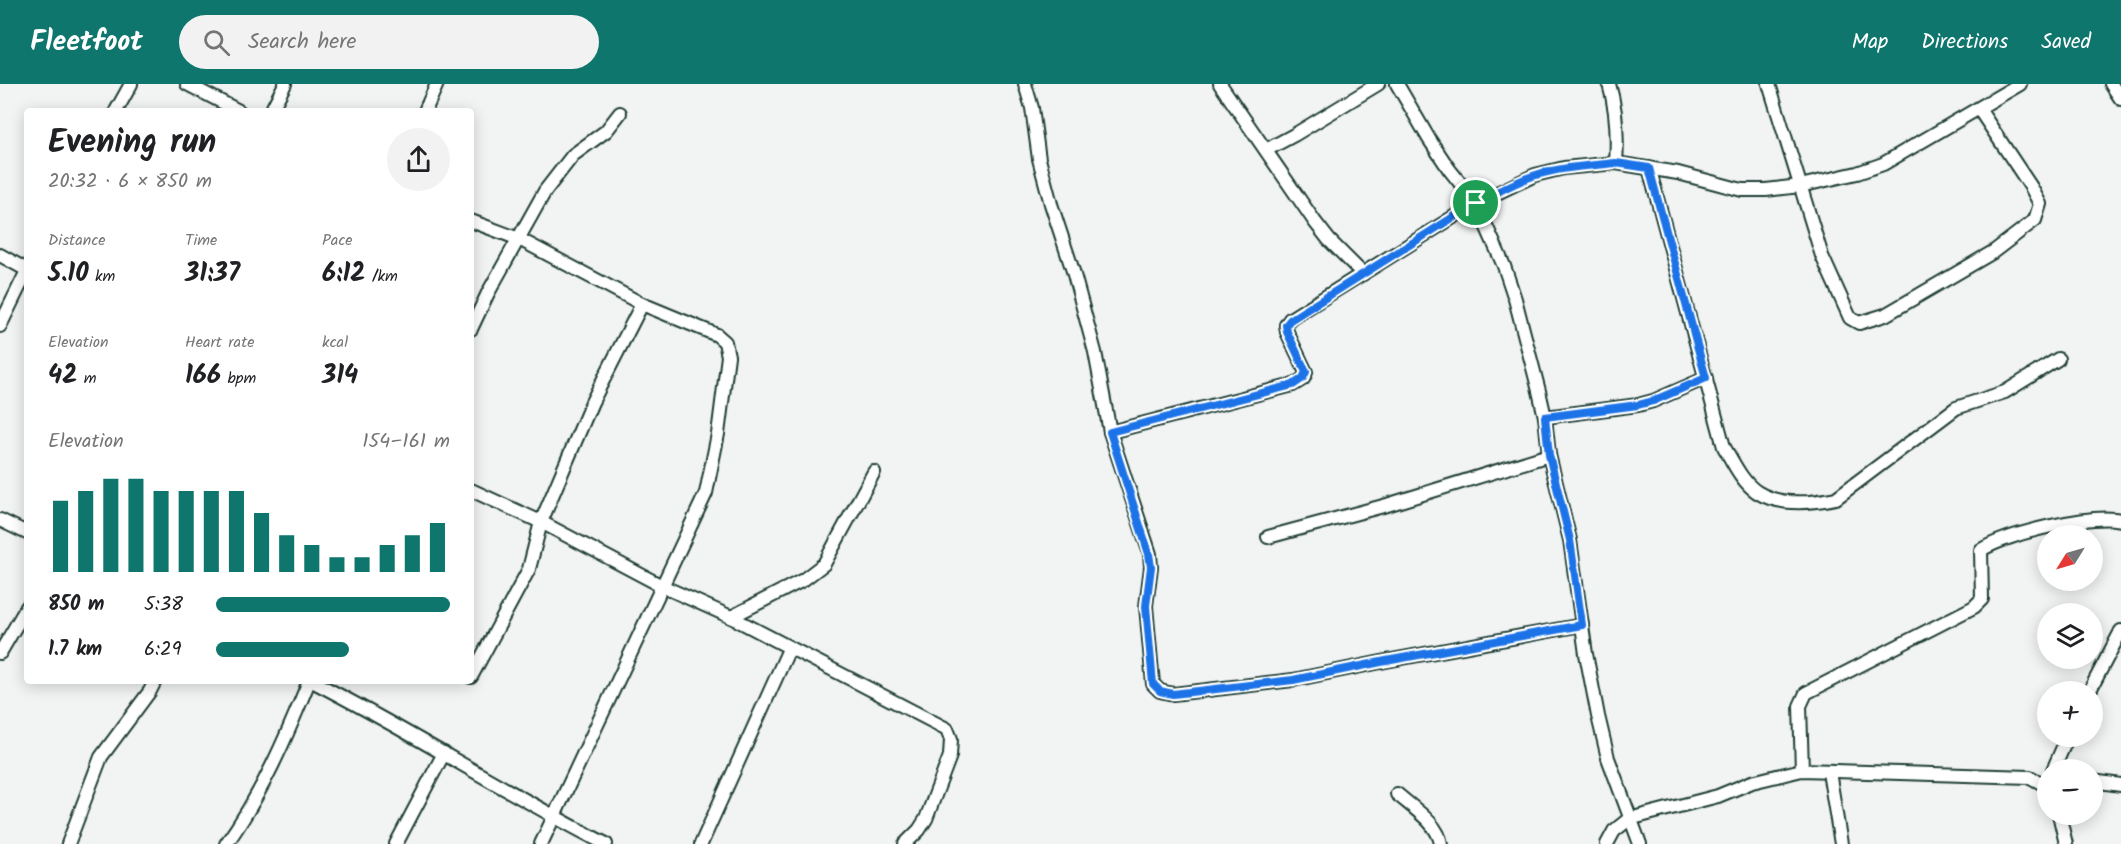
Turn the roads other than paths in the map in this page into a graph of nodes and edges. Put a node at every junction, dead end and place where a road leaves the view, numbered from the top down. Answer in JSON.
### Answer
{"nodes":[{"id":1,"x":131,"y":84,"type":"edge"},
{"id":2,"x":187,"y":84,"type":"edge"},
{"id":3,"x":285,"y":84,"type":"edge"},
{"id":4,"x":437,"y":84,"type":"edge"},
{"id":5,"x":1025,"y":84,"type":"edge"},
{"id":6,"x":1220,"y":84,"type":"edge"},
{"id":7,"x":1378,"y":84,"type":"edge"},
{"id":8,"x":1397,"y":84,"type":"edge"},
{"id":9,"x":1609,"y":84,"type":"edge"},
{"id":10,"x":1769,"y":84,"type":"edge"},
{"id":11,"x":2020,"y":84,"type":"edge"},
{"id":12,"x":2112,"y":84,"type":"edge"},
{"id":13,"x":2121,"y":99,"type":"edge"},
{"id":14,"x":118,"y":108,"type":"edge"},
{"id":15,"x":233,"y":108,"type":"edge"},
{"id":16,"x":273,"y":108,"type":"edge"},
{"id":17,"x":426,"y":108,"type":"edge"},
{"id":18,"x":1978,"y":109,"type":"junction"},
{"id":19,"x":620,"y":113,"type":"dead end"},
{"id":20,"x":1266,"y":150,"type":"junction"},
{"id":21,"x":1616,"y":163,"type":"junction"},
{"id":22,"x":1649,"y":168,"type":"junction"},
{"id":23,"x":1800,"y":186,"type":"junction"},
{"id":24,"x":1476,"y":203,"type":"junction"},
{"id":25,"x":474,"y":221,"type":"edge"},
{"id":26,"x":519,"y":240,"type":"junction"},
{"id":27,"x":0,"y":255,"type":"edge"},
{"id":28,"x":24,"y":268,"type":"edge"},
{"id":29,"x":1363,"y":274,"type":"junction"},
{"id":30,"x":24,"y":276,"type":"edge"},
{"id":31,"x":642,"y":304,"type":"junction"},
{"id":32,"x":474,"y":323,"type":"edge"},
{"id":33,"x":0,"y":326,"type":"edge"},
{"id":34,"x":2058,"y":359,"type":"dead end"},
{"id":35,"x":1706,"y":378,"type":"junction"},
{"id":36,"x":1545,"y":417,"type":"junction"},
{"id":37,"x":1110,"y":432,"type":"junction"},
{"id":38,"x":1549,"y":455,"type":"junction"},
{"id":39,"x":874,"y":472,"type":"dead end"},
{"id":40,"x":474,"y":491,"type":"edge"},
{"id":41,"x":0,"y":520,"type":"edge"},
{"id":42,"x":2121,"y":520,"type":"edge"},
{"id":43,"x":541,"y":522,"type":"junction"},
{"id":44,"x":24,"y":532,"type":"edge"},
{"id":45,"x":1268,"y":537,"type":"dead end"},
{"id":46,"x":662,"y":586,"type":"junction"},
{"id":47,"x":24,"y":612,"type":"edge"},
{"id":48,"x":731,"y":617,"type":"junction"},
{"id":49,"x":1582,"y":625,"type":"junction"},
{"id":50,"x":2121,"y":631,"type":"edge"},
{"id":51,"x":789,"y":648,"type":"junction"},
{"id":52,"x":0,"y":653,"type":"edge"},
{"id":53,"x":474,"y":671,"type":"edge"},
{"id":54,"x":2094,"y":681,"type":"edge"},
{"id":55,"x":153,"y":684,"type":"edge"},
{"id":56,"x":309,"y":684,"type":"edge"},
{"id":57,"x":316,"y":684,"type":"edge"},
{"id":58,"x":444,"y":753,"type":"junction"},
{"id":59,"x":1802,"y":771,"type":"junction"},
{"id":60,"x":1829,"y":771,"type":"junction"},
{"id":61,"x":2037,"y":780,"type":"edge"},
{"id":62,"x":2103,"y":783,"type":"edge"},
{"id":63,"x":2121,"y":785,"type":"edge"},
{"id":64,"x":1397,"y":794,"type":"dead end"},
{"id":65,"x":553,"y":817,"type":"junction"},
{"id":66,"x":1629,"y":819,"type":"junction"},
{"id":67,"x":2062,"y":825,"type":"edge"},
{"id":68,"x":68,"y":844,"type":"edge"},
{"id":69,"x":225,"y":844,"type":"edge"},
{"id":70,"x":396,"y":844,"type":"edge"},
{"id":71,"x":541,"y":844,"type":"edge"},
{"id":72,"x":606,"y":844,"type":"edge"},
{"id":73,"x":701,"y":844,"type":"edge"},
{"id":74,"x":905,"y":844,"type":"edge"},
{"id":75,"x":1441,"y":844,"type":"edge"},
{"id":76,"x":1607,"y":844,"type":"edge"},
{"id":77,"x":1640,"y":844,"type":"edge"},
{"id":78,"x":1841,"y":844,"type":"edge"},
{"id":79,"x":2066,"y":844,"type":"edge"}],
"edges":[{"from":1,"to":14,"type":"street"},
{"from":2,"to":15,"type":"street"},
{"from":3,"to":16,"type":"street"},
{"from":4,"to":17,"type":"street"},
{"from":5,"to":37,"type":"street"},
{"from":6,"to":20,"type":"street"},
{"from":7,"to":20,"type":"street"},
{"from":8,"to":24,"type":"street"},
{"from":9,"to":21,"type":"street"},
{"from":10,"to":23,"type":"street"},
{"from":11,"to":18,"type":"street"},
{"from":12,"to":13,"type":"street"},
{"from":18,"to":23,"type":"street"},
{"from":18,"to":23,"type":"street"},
{"from":19,"to":26,"type":"street"},
{"from":20,"to":29,"type":"street"},
{"from":21,"to":22,"type":"street"},
{"from":21,"to":24,"type":"street"},
{"from":22,"to":23,"type":"street"},
{"from":22,"to":35,"type":"street"},
{"from":24,"to":29,"type":"street"},
{"from":24,"to":36,"type":"street"},
{"from":25,"to":26,"type":"street"},
{"from":26,"to":31,"type":"street"},
{"from":26,"to":32,"type":"street"},
{"from":27,"to":28,"type":"street"},
{"from":29,"to":37,"type":"street"},
{"from":30,"to":33,"type":"street"},
{"from":31,"to":43,"type":"street"},
{"from":31,"to":46,"type":"street"},
{"from":34,"to":35,"type":"street"},
{"from":35,"to":36,"type":"street"},
{"from":36,"to":38,"type":"street"},
{"from":37,"to":49,"type":"street"},
{"from":38,"to":45,"type":"street"},
{"from":38,"to":49,"type":"street"},
{"from":39,"to":48,"type":"street"},
{"from":40,"to":43,"type":"street"},
{"from":41,"to":44,"type":"street"},
{"from":42,"to":59,"type":"street"},
{"from":43,"to":46,"type":"street"},
{"from":43,"to":53,"type":"street"},
{"from":46,"to":48,"type":"street"},
{"from":46,"to":65,"type":"street"},
{"from":47,"to":52,"type":"street"},
{"from":48,"to":51,"type":"street"},
{"from":49,"to":66,"type":"street"},
{"from":50,"to":54,"type":"street"},
{"from":51,"to":73,"type":"street"},
{"from":51,"to":74,"type":"street"},
{"from":55,"to":68,"type":"street"},
{"from":56,"to":69,"type":"street"},
{"from":57,"to":58,"type":"street"},
{"from":58,"to":65,"type":"street"},
{"from":58,"to":70,"type":"street"},
{"from":59,"to":60,"type":"street"},
{"from":59,"to":66,"type":"street"},
{"from":60,"to":61,"type":"street"},
{"from":60,"to":78,"type":"street"},
{"from":62,"to":63,"type":"street"},
{"from":64,"to":75,"type":"street"},
{"from":65,"to":71,"type":"street"},
{"from":65,"to":72,"type":"street"},
{"from":66,"to":76,"type":"street"},
{"from":66,"to":77,"type":"street"},
{"from":67,"to":79,"type":"street"}]}
